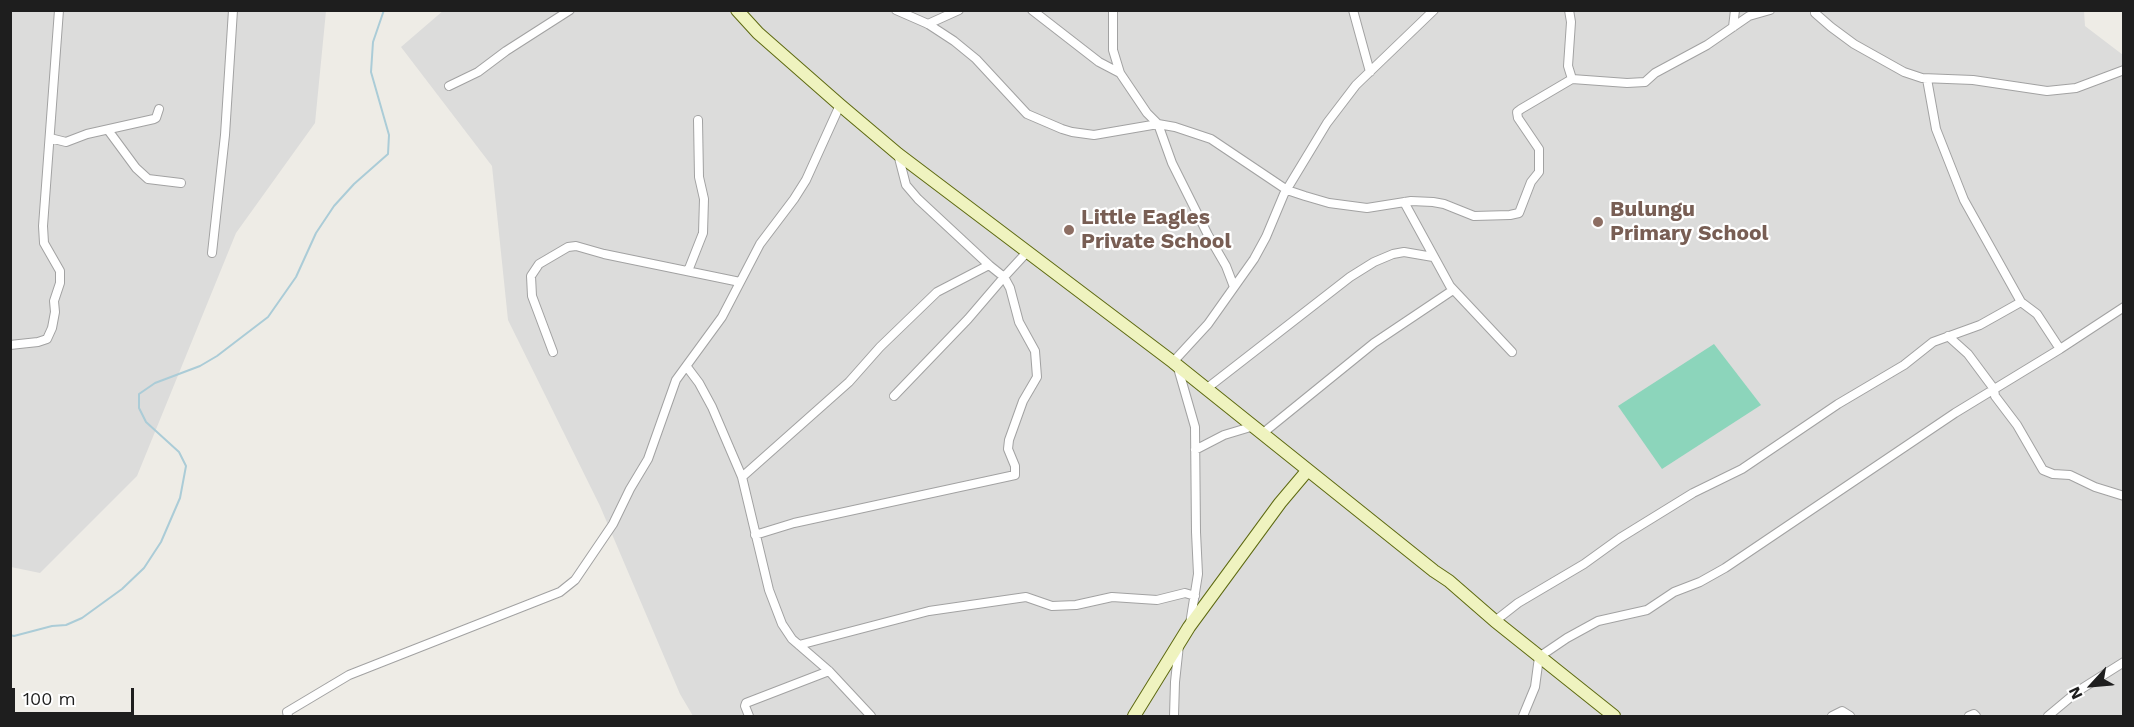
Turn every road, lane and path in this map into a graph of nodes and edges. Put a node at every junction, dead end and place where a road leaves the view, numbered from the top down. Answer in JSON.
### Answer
{"nodes":[{"id":1,"x":60,"y":10,"type":"edge"},
{"id":2,"x":233,"y":10,"type":"edge"},
{"id":3,"x":570,"y":10,"type":"edge"},
{"id":4,"x":737,"y":10,"type":"edge"},
{"id":5,"x":896,"y":10,"type":"edge"},
{"id":6,"x":959,"y":10,"type":"edge"},
{"id":7,"x":1032,"y":10,"type":"edge"},
{"id":8,"x":1113,"y":10,"type":"edge"},
{"id":9,"x":1353,"y":10,"type":"edge"},
{"id":10,"x":1434,"y":10,"type":"edge"},
{"id":11,"x":1569,"y":10,"type":"edge"},
{"id":12,"x":1735,"y":10,"type":"edge"},
{"id":13,"x":1770,"y":10,"type":"edge"},
{"id":14,"x":1815,"y":11,"type":"edge"},
{"id":15,"x":1746,"y":14,"type":"edge"},
{"id":16,"x":928,"y":24,"type":"junction"},
{"id":17,"x":1733,"y":27,"type":"junction"},
{"id":18,"x":2124,"y":70,"type":"edge"},
{"id":19,"x":1370,"y":72,"type":"junction"},
{"id":20,"x":1120,"y":73,"type":"junction"},
{"id":21,"x":1572,"y":79,"type":"junction"},
{"id":22,"x":1928,"y":79,"type":"junction"},
{"id":23,"x":449,"y":86,"type":"dead end"},
{"id":24,"x":840,"y":105,"type":"junction"},
{"id":25,"x":159,"y":109,"type":"dead end"},
{"id":26,"x":698,"y":120,"type":"dead end"},
{"id":27,"x":1158,"y":124,"type":"junction"},
{"id":28,"x":108,"y":130,"type":"junction"},
{"id":29,"x":50,"y":138,"type":"junction"},
{"id":30,"x":898,"y":154,"type":"junction"},
{"id":31,"x":181,"y":183,"type":"dead end"},
{"id":32,"x":1287,"y":190,"type":"junction"},
{"id":33,"x":1404,"y":202,"type":"junction"},
{"id":34,"x":1028,"y":250,"type":"junction"},
{"id":35,"x":212,"y":252,"type":"dead end"},
{"id":36,"x":1433,"y":257,"type":"junction"},
{"id":37,"x":989,"y":265,"type":"junction"},
{"id":38,"x":688,"y":271,"type":"junction"},
{"id":39,"x":1004,"y":277,"type":"junction"},
{"id":40,"x":740,"y":282,"type":"junction"},
{"id":41,"x":1234,"y":287,"type":"junction"},
{"id":42,"x":1453,"y":290,"type":"junction"},
{"id":43,"x":2021,"y":302,"type":"junction"},
{"id":44,"x":2124,"y":307,"type":"edge"},
{"id":45,"x":1948,"y":336,"type":"junction"},
{"id":46,"x":10,"y":345,"type":"edge"},
{"id":47,"x":2060,"y":350,"type":"junction"},
{"id":48,"x":554,"y":352,"type":"dead end"},
{"id":49,"x":1512,"y":352,"type":"dead end"},
{"id":50,"x":1176,"y":365,"type":"junction"},
{"id":51,"x":687,"y":367,"type":"junction"},
{"id":52,"x":1206,"y":389,"type":"junction"},
{"id":53,"x":1994,"y":389,"type":"junction"},
{"id":54,"x":894,"y":396,"type":"dead end"},
{"id":55,"x":1258,"y":430,"type":"junction"},
{"id":56,"x":1195,"y":450,"type":"junction"},
{"id":57,"x":1307,"y":471,"type":"junction"},
{"id":58,"x":741,"y":477,"type":"junction"},
{"id":59,"x":2124,"y":496,"type":"edge"},
{"id":60,"x":755,"y":535,"type":"junction"},
{"id":61,"x":1195,"y":596,"type":"junction"},
{"id":62,"x":1495,"y":621,"type":"junction"},
{"id":63,"x":1189,"y":627,"type":"junction"},
{"id":64,"x":1180,"y":641,"type":"junction"},
{"id":65,"x":799,"y":645,"type":"junction"},
{"id":66,"x":1539,"y":657,"type":"junction"},
{"id":67,"x":2124,"y":662,"type":"edge"},
{"id":68,"x":829,"y":671,"type":"junction"},
{"id":69,"x":288,"y":717,"type":"edge"},
{"id":70,"x":749,"y":717,"type":"edge"},
{"id":71,"x":871,"y":717,"type":"edge"},
{"id":72,"x":1134,"y":717,"type":"edge"},
{"id":73,"x":1174,"y":717,"type":"edge"},
{"id":74,"x":1523,"y":717,"type":"edge"},
{"id":75,"x":1614,"y":717,"type":"edge"},
{"id":76,"x":1833,"y":717,"type":"edge"},
{"id":77,"x":1850,"y":717,"type":"edge"},
{"id":78,"x":1968,"y":717,"type":"edge"},
{"id":79,"x":1976,"y":717,"type":"edge"},
{"id":80,"x":2048,"y":717,"type":"edge"}],
"edges":[{"from":1,"to":29,"type":"street"},
{"from":2,"to":35,"type":"street"},
{"from":3,"to":23,"type":"street"},
{"from":4,"to":24,"type":"street"},
{"from":5,"to":16,"type":"street"},
{"from":6,"to":16,"type":"street"},
{"from":7,"to":20,"type":"street"},
{"from":8,"to":20,"type":"street"},
{"from":9,"to":19,"type":"street"},
{"from":10,"to":19,"type":"street"},
{"from":11,"to":21,"type":"street"},
{"from":12,"to":17,"type":"street"},
{"from":13,"to":15,"type":"street"},
{"from":14,"to":22,"type":"street"},
{"from":15,"to":17,"type":"street"},
{"from":16,"to":27,"type":"street"},
{"from":17,"to":21,"type":"street"},
{"from":18,"to":22,"type":"street"},
{"from":19,"to":32,"type":"street"},
{"from":20,"to":27,"type":"street"},
{"from":21,"to":33,"type":"street"},
{"from":22,"to":43,"type":"street"},
{"from":24,"to":30,"type":"street"},
{"from":24,"to":40,"type":"street"},
{"from":25,"to":28,"type":"street"},
{"from":26,"to":38,"type":"street"},
{"from":27,"to":32,"type":"street"},
{"from":27,"to":41,"type":"street"},
{"from":28,"to":29,"type":"street"},
{"from":28,"to":31,"type":"street"},
{"from":29,"to":46,"type":"street"},
{"from":30,"to":34,"type":"street"},
{"from":30,"to":37,"type":"street"},
{"from":32,"to":33,"type":"street"},
{"from":32,"to":41,"type":"street"},
{"from":33,"to":36,"type":"street"},
{"from":34,"to":39,"type":"street"},
{"from":34,"to":50,"type":"street"},
{"from":36,"to":42,"type":"street"},
{"from":36,"to":52,"type":"street"},
{"from":37,"to":39,"type":"street"},
{"from":37,"to":58,"type":"street"},
{"from":38,"to":40,"type":"street"},
{"from":38,"to":48,"type":"street"},
{"from":39,"to":54,"type":"street"},
{"from":39,"to":60,"type":"street"},
{"from":40,"to":51,"type":"street"},
{"from":41,"to":50,"type":"street"},
{"from":42,"to":49,"type":"street"},
{"from":42,"to":55,"type":"street"},
{"from":43,"to":45,"type":"street"},
{"from":43,"to":47,"type":"street"},
{"from":44,"to":47,"type":"street"},
{"from":45,"to":53,"type":"street"},
{"from":45,"to":62,"type":"street"},
{"from":47,"to":53,"type":"street"},
{"from":50,"to":52,"type":"street"},
{"from":50,"to":56,"type":"street"},
{"from":51,"to":58,"type":"street"},
{"from":51,"to":69,"type":"street"},
{"from":52,"to":55,"type":"street"},
{"from":53,"to":59,"type":"street"},
{"from":53,"to":66,"type":"street"},
{"from":55,"to":56,"type":"street"},
{"from":55,"to":57,"type":"street"},
{"from":56,"to":61,"type":"street"},
{"from":57,"to":62,"type":"street"},
{"from":57,"to":63,"type":"street"},
{"from":58,"to":60,"type":"street"},
{"from":60,"to":65,"type":"street"},
{"from":61,"to":63,"type":"street"},
{"from":61,"to":65,"type":"street"},
{"from":62,"to":66,"type":"street"},
{"from":63,"to":64,"type":"street"},
{"from":64,"to":72,"type":"street"},
{"from":64,"to":73,"type":"street"},
{"from":65,"to":68,"type":"street"},
{"from":66,"to":74,"type":"street"},
{"from":66,"to":75,"type":"street"},
{"from":67,"to":80,"type":"street"},
{"from":68,"to":70,"type":"street"},
{"from":68,"to":71,"type":"street"},
{"from":76,"to":77,"type":"street"},
{"from":78,"to":79,"type":"street"}]}
